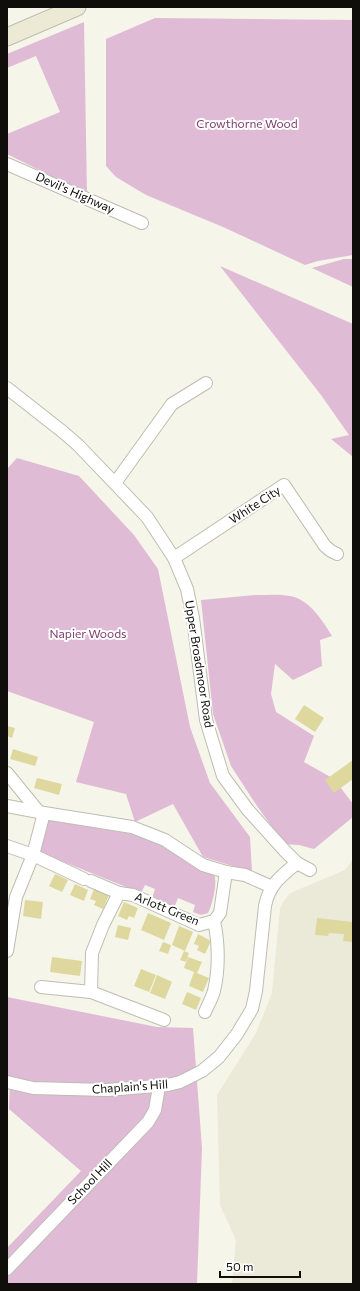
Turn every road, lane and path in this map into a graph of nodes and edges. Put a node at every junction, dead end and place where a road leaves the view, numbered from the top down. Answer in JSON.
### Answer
{"nodes":[{"id":1,"x":77,"y":7,"type":"edge"},
{"id":2,"x":7,"y":37,"type":"edge"},
{"id":3,"x":7,"y":164,"type":"edge"},
{"id":4,"x":142,"y":223,"type":"dead end"},
{"id":5,"x":206,"y":383,"type":"dead end"},
{"id":6,"x":7,"y":388,"type":"edge"},
{"id":7,"x":115,"y":483,"type":"junction"},
{"id":8,"x":337,"y":554,"type":"dead end"},
{"id":9,"x":174,"y":558,"type":"junction"},
{"id":10,"x":7,"y":773,"type":"edge"},
{"id":11,"x":7,"y":806,"type":"edge"},
{"id":12,"x":41,"y":812,"type":"junction"},
{"id":13,"x":7,"y":846,"type":"edge"},
{"id":14,"x":32,"y":855,"type":"junction"},
{"id":15,"x":297,"y":863,"type":"junction"},
{"id":16,"x":310,"y":870,"type":"dead end"},
{"id":17,"x":226,"y":872,"type":"junction"},
{"id":18,"x":272,"y":887,"type":"junction"},
{"id":19,"x":119,"y":893,"type":"junction"},
{"id":20,"x":214,"y":921,"type":"junction"},
{"id":21,"x":7,"y":951,"type":"edge"},
{"id":22,"x":41,"y":987,"type":"dead end"},
{"id":23,"x":91,"y":992,"type":"junction"},
{"id":24,"x":205,"y":1012,"type":"dead end"},
{"id":25,"x":164,"y":1020,"type":"dead end"},
{"id":26,"x":7,"y":1082,"type":"edge"},
{"id":27,"x":159,"y":1087,"type":"junction"},
{"id":28,"x":7,"y":1269,"type":"edge"}],
"edges":[{"from":1,"to":2,"type":"main road"},
{"from":3,"to":4,"type":"street","name":"Devil's Highway"},
{"from":5,"to":7,"type":"street"},
{"from":6,"to":7,"type":"street","name":"Upper Broadmoor Road"},
{"from":7,"to":9,"type":"street","name":"Upper Broadmoor Road"},
{"from":8,"to":9,"type":"street","name":"White City"},
{"from":9,"to":15,"type":"street","name":"Upper Broadmoor Road"},
{"from":10,"to":12,"type":"street"},
{"from":11,"to":12,"type":"street"},
{"from":12,"to":14,"type":"street"},
{"from":12,"to":17,"type":"street"},
{"from":13,"to":14,"type":"street","name":"Arlott Green"},
{"from":14,"to":19,"type":"street","name":"Arlott Green"},
{"from":14,"to":21,"type":"street"},
{"from":15,"to":16,"type":"street","name":"Upper Broadmoor Road"},
{"from":15,"to":18,"type":"street","name":"Chaplain's Hill"},
{"from":17,"to":18,"type":"street"},
{"from":17,"to":20,"type":"street","name":"Arlott Green"},
{"from":18,"to":27,"type":"street","name":"Chaplain's Hill"},
{"from":19,"to":20,"type":"street","name":"Arlott Green"},
{"from":19,"to":23,"type":"street","name":"Arlott Green"},
{"from":20,"to":24,"type":"street","name":"Arlott Green"},
{"from":22,"to":23,"type":"street"},
{"from":23,"to":25,"type":"street"},
{"from":26,"to":27,"type":"street","name":"Chaplain's Hill"},
{"from":27,"to":28,"type":"street","name":"School Hill"}]}
